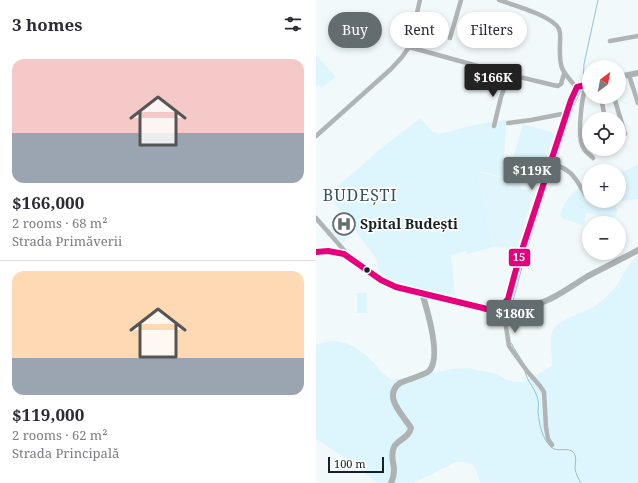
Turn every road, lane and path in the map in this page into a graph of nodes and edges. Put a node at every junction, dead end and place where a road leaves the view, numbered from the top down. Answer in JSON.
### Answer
{"nodes":[{"id":1,"x":420,"y":0,"type":"edge"},
{"id":2,"x":461,"y":0,"type":"edge"},
{"id":3,"x":499,"y":0,"type":"edge"},
{"id":4,"x":417,"y":12,"type":"edge"},
{"id":5,"x":638,"y":36,"type":"edge"},
{"id":6,"x":450,"y":38,"type":"dead end"},
{"id":7,"x":610,"y":41,"type":"dead end"},
{"id":8,"x":408,"y":48,"type":"edge"},
{"id":9,"x":413,"y":48,"type":"edge"},
{"id":10,"x":638,"y":73,"type":"edge"},
{"id":11,"x":564,"y":74,"type":"junction"},
{"id":12,"x":509,"y":75,"type":"junction"},
{"id":13,"x":629,"y":75,"type":"junction"},
{"id":14,"x":626,"y":76,"type":"edge"},
{"id":15,"x":582,"y":85,"type":"edge"},
{"id":16,"x":582,"y":87,"type":"edge"},
{"id":17,"x":582,"y":95,"type":"edge"},
{"id":18,"x":638,"y":103,"type":"edge"},
{"id":19,"x":564,"y":114,"type":"junction"},
{"id":20,"x":508,"y":123,"type":"dead end"},
{"id":21,"x":494,"y":126,"type":"dead end"},
{"id":22,"x":316,"y":136,"type":"edge"},
{"id":23,"x":592,"y":158,"type":"dead end"},
{"id":24,"x":553,"y":163,"type":"junction"},
{"id":25,"x":582,"y":189,"type":"edge"},
{"id":26,"x":316,"y":218,"type":"edge"},
{"id":27,"x":638,"y":250,"type":"edge"},
{"id":28,"x":316,"y":252,"type":"edge"},
{"id":29,"x":350,"y":258,"type":"junction"},
{"id":30,"x":422,"y":293,"type":"junction"},
{"id":31,"x":509,"y":304,"type":"junction"},
{"id":32,"x":499,"y":308,"type":"junction"},
{"id":33,"x":552,"y":445,"type":"dead end"},
{"id":34,"x":391,"y":483,"type":"edge"}],
"edges":[{"from":1,"to":4,"type":"street"},
{"from":2,"to":6,"type":"street"},
{"from":3,"to":11,"type":"street"},
{"from":5,"to":7,"type":"street"},
{"from":8,"to":22,"type":"street"},
{"from":9,"to":12,"type":"street"},
{"from":10,"to":13,"type":"main road"},
{"from":11,"to":12,"type":"street"},
{"from":11,"to":15,"type":"street"},
{"from":12,"to":21,"type":"street"},
{"from":13,"to":14,"type":"main road"},
{"from":13,"to":18,"type":"street"},
{"from":16,"to":19,"type":"main road"},
{"from":17,"to":23,"type":"street"},
{"from":19,"to":20,"type":"street"},
{"from":19,"to":24,"type":"main road"},
{"from":24,"to":25,"type":"street"},
{"from":24,"to":31,"type":"main road"},
{"from":26,"to":29,"type":"street"},
{"from":27,"to":31,"type":"main road"},
{"from":28,"to":29,"type":"main road"},
{"from":29,"to":30,"type":"main road"},
{"from":30,"to":32,"type":"main road"},
{"from":30,"to":34,"type":"main road"},
{"from":31,"to":32,"type":"main road"},
{"from":32,"to":33,"type":"street"}]}
